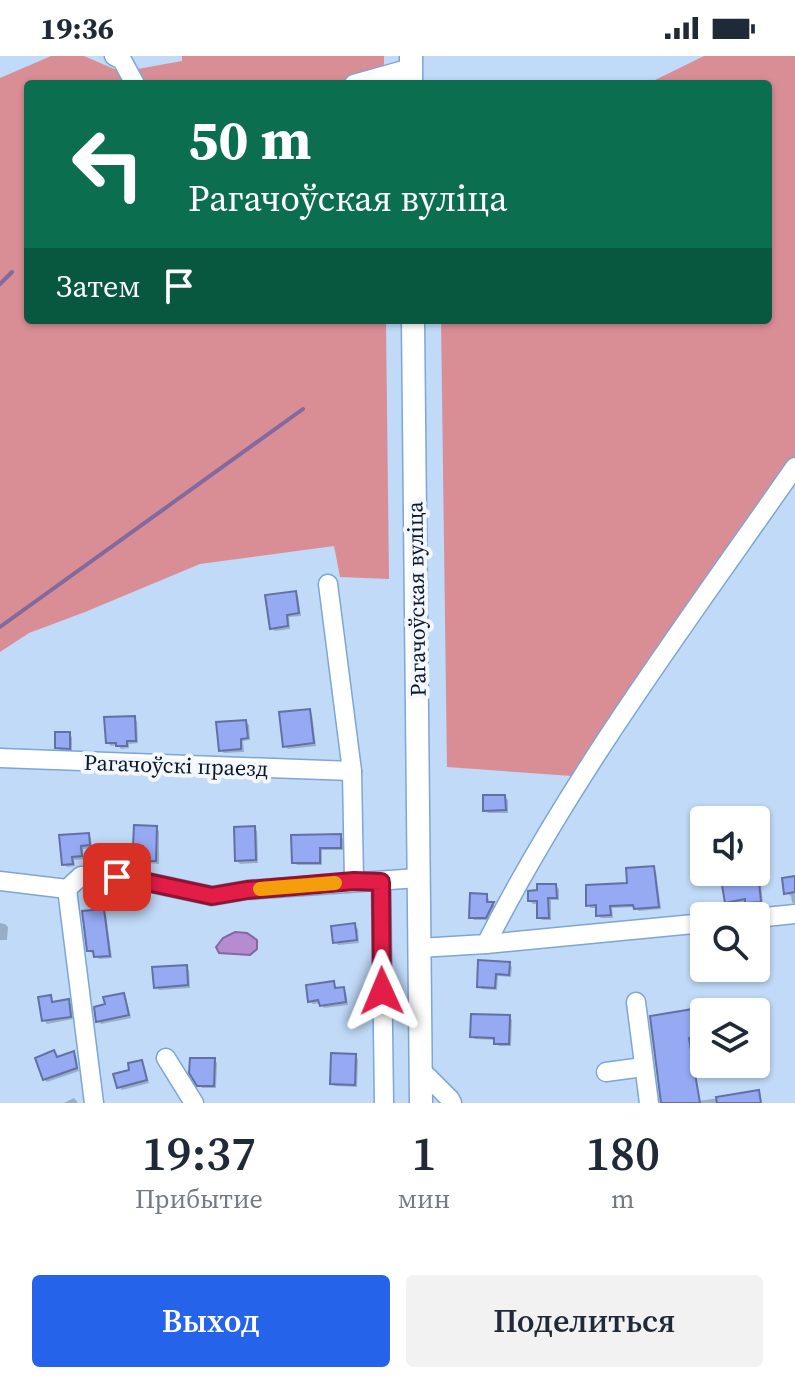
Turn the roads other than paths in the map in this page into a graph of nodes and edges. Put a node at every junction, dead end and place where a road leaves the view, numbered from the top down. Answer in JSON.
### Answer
{"nodes":[{"id":1,"x":118,"y":58,"type":"edge"},
{"id":2,"x":411,"y":69,"type":"edge"},
{"id":3,"x":132,"y":80,"type":"edge"},
{"id":4,"x":369,"y":80,"type":"edge"},
{"id":5,"x":413,"y":324,"type":"edge"},
{"id":6,"x":795,"y":467,"type":"edge"},
{"id":7,"x":328,"y":584,"type":"dead end"},
{"id":8,"x":0,"y":758,"type":"edge"},
{"id":9,"x":352,"y":771,"type":"junction"},
{"id":10,"x":418,"y":878,"type":"junction"},
{"id":11,"x":0,"y":881,"type":"edge"},
{"id":12,"x":354,"y":881,"type":"junction"},
{"id":13,"x":381,"y":882,"type":"junction"},
{"id":14,"x":67,"y":889,"type":"junction"},
{"id":15,"x":795,"y":914,"type":"edge"},
{"id":16,"x":770,"y":917,"type":"edge"},
{"id":17,"x":690,"y":924,"type":"edge"},
{"id":18,"x":486,"y":944,"type":"junction"},
{"id":19,"x":419,"y":948,"type":"junction"},
{"id":20,"x":636,"y":1002,"type":"dead end"},
{"id":21,"x":166,"y":1058,"type":"dead end"},
{"id":22,"x":643,"y":1067,"type":"junction"},
{"id":23,"x":421,"y":1070,"type":"junction"},
{"id":24,"x":606,"y":1072,"type":"dead end"},
{"id":25,"x":94,"y":1103,"type":"edge"},
{"id":26,"x":194,"y":1103,"type":"edge"},
{"id":27,"x":384,"y":1103,"type":"edge"},
{"id":28,"x":421,"y":1103,"type":"edge"},
{"id":29,"x":452,"y":1103,"type":"edge"},
{"id":30,"x":649,"y":1103,"type":"edge"}],
"edges":[{"from":1,"to":3,"type":"street"},
{"from":2,"to":4,"type":"street"},
{"from":5,"to":10,"type":"main road","name":"Рагачоўская вуліца"},
{"from":6,"to":18,"type":"street"},
{"from":7,"to":9,"type":"street"},
{"from":8,"to":9,"type":"street","name":"Рагачоўскі праезд"},
{"from":9,"to":12,"type":"street"},
{"from":10,"to":13,"type":"street"},
{"from":10,"to":19,"type":"main road","name":"Рагачоўская вуліца"},
{"from":11,"to":14,"type":"street"},
{"from":12,"to":13,"type":"street"},
{"from":12,"to":14,"type":"street"},
{"from":13,"to":27,"type":"street"},
{"from":14,"to":25,"type":"street"},
{"from":15,"to":16,"type":"street"},
{"from":17,"to":18,"type":"street"},
{"from":18,"to":19,"type":"street"},
{"from":19,"to":23,"type":"main road","name":"Рагачоўская вуліца"},
{"from":20,"to":22,"type":"street"},
{"from":21,"to":26,"type":"street"},
{"from":22,"to":24,"type":"street"},
{"from":22,"to":30,"type":"street"},
{"from":23,"to":28,"type":"main road","name":"Рагачоўская вуліца"},
{"from":23,"to":29,"type":"street"}]}
